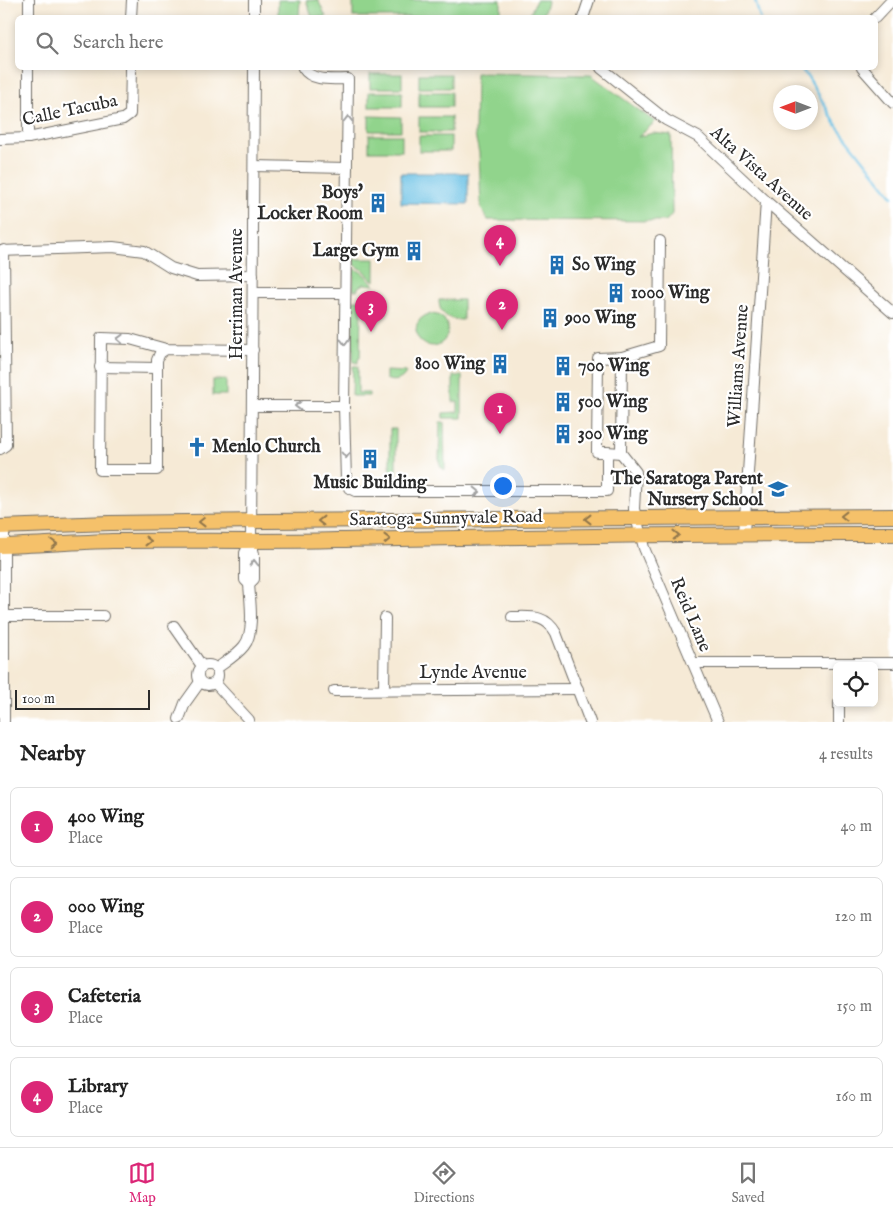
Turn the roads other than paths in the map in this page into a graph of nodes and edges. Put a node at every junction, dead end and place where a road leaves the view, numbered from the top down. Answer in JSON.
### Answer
{"nodes":[{"id":1,"x":29,"y":0,"type":"edge"},
{"id":2,"x":132,"y":0,"type":"edge"},
{"id":3,"x":254,"y":0,"type":"edge"},
{"id":4,"x":589,"y":0,"type":"edge"},
{"id":5,"x":892,"y":0,"type":"edge"},
{"id":6,"x":29,"y":15,"type":"edge"},
{"id":7,"x":131,"y":15,"type":"edge"},
{"id":8,"x":254,"y":15,"type":"edge"},
{"id":9,"x":584,"y":15,"type":"edge"},
{"id":10,"x":878,"y":15,"type":"edge"},
{"id":11,"x":28,"y":70,"type":"edge"},
{"id":12,"x":131,"y":70,"type":"edge"},
{"id":13,"x":254,"y":70,"type":"edge"},
{"id":14,"x":604,"y":70,"type":"edge"},
{"id":15,"x":864,"y":70,"type":"edge"},
{"id":16,"x":305,"y":71,"type":"edge"},
{"id":17,"x":893,"y":103,"type":"edge"},
{"id":18,"x":28,"y":138,"type":"junction"},
{"id":19,"x":0,"y":139,"type":"edge"},
{"id":20,"x":254,"y":166,"type":"junction"},
{"id":21,"x":347,"y":168,"type":"junction"},
{"id":22,"x":766,"y":201,"type":"junction"},
{"id":23,"x":660,"y":241,"type":"dead end"},
{"id":24,"x":2,"y":250,"type":"edge"},
{"id":25,"x":253,"y":275,"type":"junction"},
{"id":26,"x":253,"y":293,"type":"junction"},
{"id":27,"x":345,"y":293,"type":"junction"},
{"id":28,"x":893,"y":313,"type":"edge"},
{"id":29,"x":166,"y":349,"type":"junction"},
{"id":30,"x":253,"y":350,"type":"junction"},
{"id":31,"x":622,"y":357,"type":"junction"},
{"id":32,"x":100,"y":367,"type":"junction"},
{"id":33,"x":157,"y":368,"type":"junction"},
{"id":34,"x":252,"y":406,"type":"junction"},
{"id":35,"x":344,"y":406,"type":"junction"},
{"id":36,"x":0,"y":449,"type":"edge"},
{"id":37,"x":607,"y":452,"type":"junction"},
{"id":38,"x":621,"y":453,"type":"junction"},
{"id":39,"x":745,"y":516,"type":"junction"},
{"id":40,"x":893,"y":516,"type":"edge"},
{"id":41,"x":637,"y":519,"type":"junction"},
{"id":42,"x":251,"y":522,"type":"junction"},
{"id":43,"x":2,"y":527,"type":"edge"},
{"id":44,"x":744,"y":533,"type":"junction"},
{"id":45,"x":893,"y":534,"type":"edge"},
{"id":46,"x":641,"y":536,"type":"junction"},
{"id":47,"x":251,"y":541,"type":"junction"},
{"id":48,"x":2,"y":546,"type":"edge"},
{"id":49,"x":5,"y":616,"type":"junction"},
{"id":50,"x":103,"y":616,"type":"dead end"},
{"id":51,"x":512,"y":617,"type":"dead end"},
{"id":52,"x":385,"y":618,"type":"dead end"},
{"id":53,"x":174,"y":626,"type":"dead end"},
{"id":54,"x":693,"y":663,"type":"junction"},
{"id":55,"x":878,"y":663,"type":"edge"},
{"id":56,"x":893,"y":663,"type":"edge"},
{"id":57,"x":833,"y":664,"type":"edge"},
{"id":58,"x":202,"y":666,"type":"junction"},
{"id":59,"x":216,"y":669,"type":"junction"},
{"id":60,"x":200,"y":682,"type":"junction"},
{"id":61,"x":215,"y":683,"type":"junction"},
{"id":62,"x":578,"y":689,"type":"junction"},
{"id":63,"x":384,"y":690,"type":"junction"},
{"id":64,"x":334,"y":691,"type":"dead end"},
{"id":65,"x":839,"y":707,"type":"edge"},
{"id":66,"x":179,"y":719,"type":"dead end"},
{"id":67,"x":249,"y":720,"type":"dead end"},
{"id":68,"x":4,"y":722,"type":"edge"},
{"id":69,"x":590,"y":722,"type":"edge"},
{"id":70,"x":718,"y":722,"type":"edge"},
{"id":71,"x":839,"y":722,"type":"edge"}],
"edges":[{"from":1,"to":6,"type":"street"},
{"from":2,"to":7,"type":"street"},
{"from":3,"to":8,"type":"street"},
{"from":4,"to":9,"type":"street"},
{"from":5,"to":10,"type":"street"},
{"from":11,"to":18,"type":"street"},
{"from":12,"to":18,"type":"street","name":"Calle Tacuba"},
{"from":13,"to":20,"type":"street","name":"Herriman Avenue"},
{"from":14,"to":22,"type":"street","name":"Alta Vista Avenue"},
{"from":15,"to":17,"type":"street"},
{"from":21,"to":16,"type":"street","one_way":true},
{"from":18,"to":19,"type":"street","name":"Calle Tacuba"},
{"from":20,"to":21,"type":"street"},
{"from":20,"to":25,"type":"street","name":"Herriman Avenue"},
{"from":21,"to":27,"type":"street"},
{"from":22,"to":28,"type":"street","name":"Alta Vista Avenue"},
{"from":22,"to":39,"type":"street","name":"Williams Avenue"},
{"from":23,"to":31,"type":"street"},
{"from":24,"to":25,"type":"street"},
{"from":24,"to":36,"type":"street"},
{"from":25,"to":26,"type":"street","name":"Herriman Avenue"},
{"from":26,"to":27,"type":"street"},
{"from":26,"to":30,"type":"street","name":"Herriman Avenue"},
{"from":27,"to":35,"type":"street","one_way":true},
{"from":29,"to":30,"type":"street"},
{"from":29,"to":32,"type":"street","one_way":true},
{"from":29,"to":33,"type":"street"},
{"from":30,"to":34,"type":"street","name":"Herriman Avenue"},
{"from":31,"to":37,"type":"street"},
{"from":31,"to":38,"type":"street"},
{"from":32,"to":33,"type":"street"},
{"from":32,"to":33,"type":"street"},
{"from":35,"to":34,"type":"street","one_way":true},
{"from":34,"to":42,"type":"street","name":"Herriman Avenue"},
{"from":35,"to":37,"type":"street","one_way":true},
{"from":37,"to":38,"type":"street"},
{"from":38,"to":41,"type":"street","name":"Reid Lane"},
{"from":40,"to":39,"type":"main road","name":"Saratoga-Sunnyvale Road","one_way":true},
{"from":39,"to":41,"type":"main road","name":"Saratoga-Sunnyvale Road"},
{"from":39,"to":44,"type":"street","name":"Williams Avenue"},
{"from":41,"to":42,"type":"main road","name":"Saratoga-Sunnyvale Road","one_way":true},
{"from":41,"to":46,"type":"street","name":"Reid Lane"},
{"from":42,"to":43,"type":"main road","name":"Saratoga-Sunnyvale Road","one_way":true},
{"from":42,"to":47,"type":"street","name":"Herriman Avenue"},
{"from":43,"to":48,"type":"street"},
{"from":44,"to":45,"type":"main road","name":"Saratoga-Sunnyvale Road"},
{"from":46,"to":44,"type":"main road","name":"Saratoga-Sunnyvale Road","one_way":true},
{"from":47,"to":46,"type":"main road","name":"Saratoga-Sunnyvale Road","one_way":true},
{"from":46,"to":54,"type":"street","name":"Reid Lane"},
{"from":48,"to":47,"type":"main road","name":"Saratoga-Sunnyvale Road","one_way":true},
{"from":47,"to":59,"type":"street","name":"Herriman Avenue"},
{"from":48,"to":49,"type":"street"},
{"from":49,"to":50,"type":"street"},
{"from":49,"to":68,"type":"street"},
{"from":51,"to":62,"type":"street"},
{"from":52,"to":63,"type":"street"},
{"from":53,"to":58,"type":"street"},
{"from":54,"to":57,"type":"street"},
{"from":54,"to":70,"type":"street","name":"Reid Lane"},
{"from":55,"to":56,"type":"street"},
{"from":58,"to":59,"type":"street"},
{"from":58,"to":60,"type":"street"},
{"from":59,"to":61,"type":"street"},
{"from":60,"to":61,"type":"street"},
{"from":60,"to":66,"type":"street"},
{"from":61,"to":67,"type":"street"},
{"from":62,"to":63,"type":"street","name":"Lynde Avenue"},
{"from":62,"to":69,"type":"street"},
{"from":63,"to":64,"type":"street","name":"Lynde Avenue"},
{"from":65,"to":71,"type":"street"}]}
